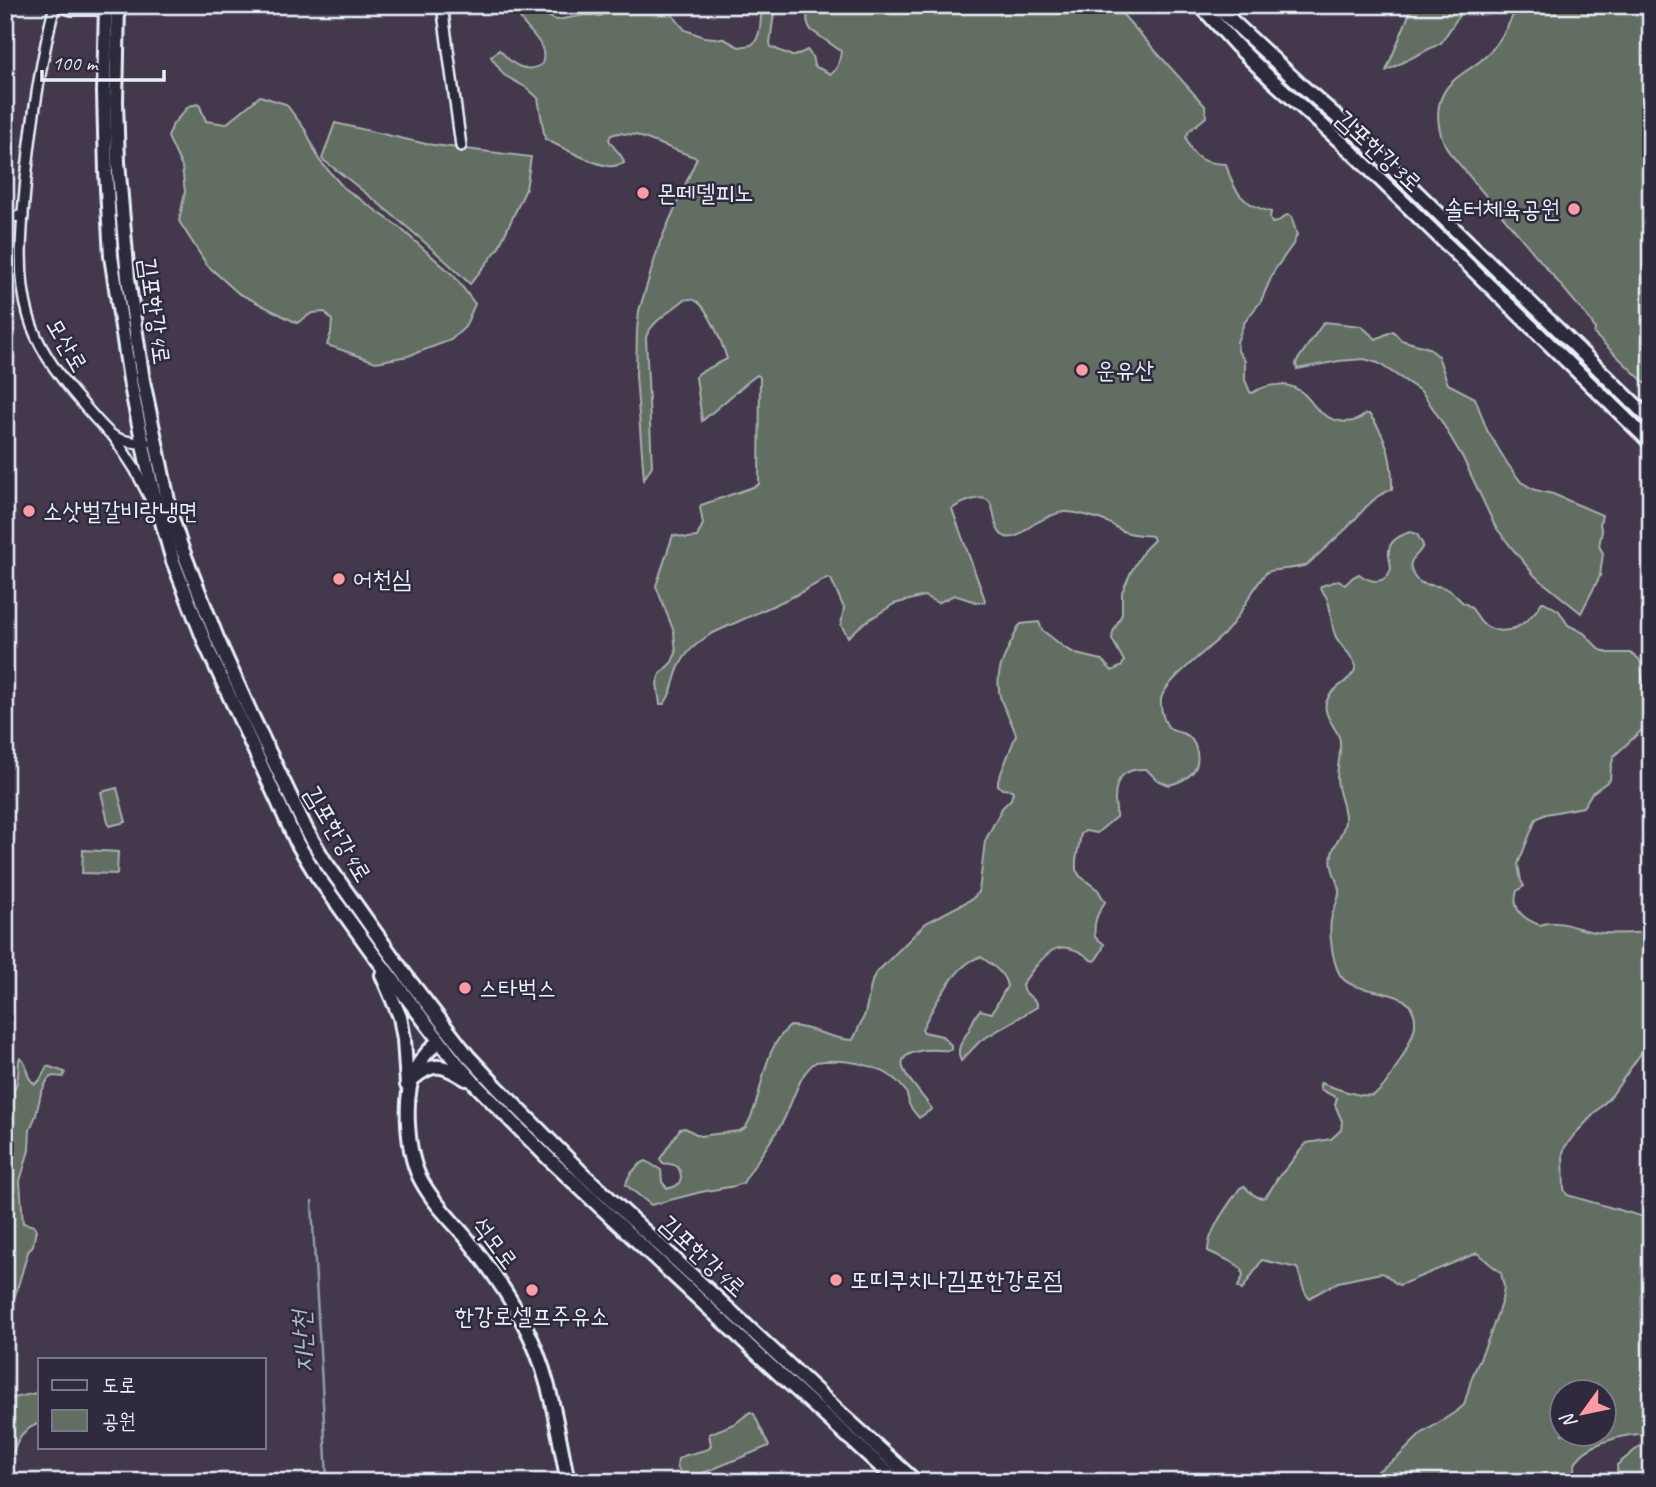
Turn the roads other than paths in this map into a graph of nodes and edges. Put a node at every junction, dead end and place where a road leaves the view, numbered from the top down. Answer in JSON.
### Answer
{"nodes":[{"id":1,"x":56,"y":5,"type":"edge"},
{"id":2,"x":442,"y":5,"type":"edge"},
{"id":3,"x":1192,"y":5,"type":"edge"},
{"id":4,"x":1200,"y":5,"type":"edge"},
{"id":5,"x":1215,"y":5,"type":"edge"},
{"id":6,"x":1223,"y":5,"type":"edge"},
{"id":7,"x":110,"y":7,"type":"edge"},
{"id":8,"x":1243,"y":29,"type":"junction"},
{"id":9,"x":1236,"y":45,"type":"junction"},
{"id":10,"x":461,"y":146,"type":"dead end"},
{"id":11,"x":5,"y":216,"type":"edge"},
{"id":12,"x":23,"y":216,"type":"junction"},
{"id":13,"x":1651,"y":420,"type":"edge"},
{"id":14,"x":114,"y":437,"type":"junction"},
{"id":15,"x":149,"y":442,"type":"junction"},
{"id":16,"x":1651,"y":443,"type":"edge"},
{"id":17,"x":160,"y":517,"type":"junction"},
{"id":18,"x":374,"y":955,"type":"junction"},
{"id":19,"x":439,"y":1041,"type":"junction"},
{"id":20,"x":411,"y":1080,"type":"junction"},
{"id":21,"x":475,"y":1085,"type":"junction"},
{"id":22,"x":408,"y":1102,"type":"junction"},
{"id":23,"x":568,"y":1482,"type":"edge"},
{"id":24,"x":898,"y":1482,"type":"edge"},
{"id":25,"x":916,"y":1482,"type":"edge"}],
"edges":[{"from":1,"to":7,"type":"street"},
{"from":1,"to":12,"type":"street","name":"모산로"},
{"from":2,"to":10,"type":"street"},
{"from":3,"to":9,"type":"street"},
{"from":4,"to":9,"type":"street","name":"김포한강3로"},
{"from":5,"to":8,"type":"street","name":"김포한강3로"},
{"from":6,"to":8,"type":"street"},
{"from":7,"to":15,"type":"street","name":"김포한강4로"},
{"from":8,"to":13,"type":"street","name":"김포한강3로"},
{"from":9,"to":16,"type":"street","name":"김포한강3로"},
{"from":11,"to":12,"type":"street"},
{"from":12,"to":14,"type":"street","name":"모산로"},
{"from":14,"to":15,"type":"street"},
{"from":14,"to":17,"type":"street","name":"모산로"},
{"from":15,"to":17,"type":"street","name":"김포한강4로"},
{"from":15,"to":25,"type":"street","name":"김포한강4로"},
{"from":17,"to":18,"type":"street","name":"김포한강4로"},
{"from":18,"to":19,"type":"street","name":"김포한강4로"},
{"from":18,"to":22,"type":"street"},
{"from":19,"to":20,"type":"street","name":"석모로"},
{"from":19,"to":21,"type":"street","name":"김포한강4로"},
{"from":20,"to":21,"type":"street"},
{"from":20,"to":22,"type":"street","name":"석모로"},
{"from":21,"to":24,"type":"street","name":"김포한강4로"},
{"from":22,"to":23,"type":"street","name":"석모로"}]}
